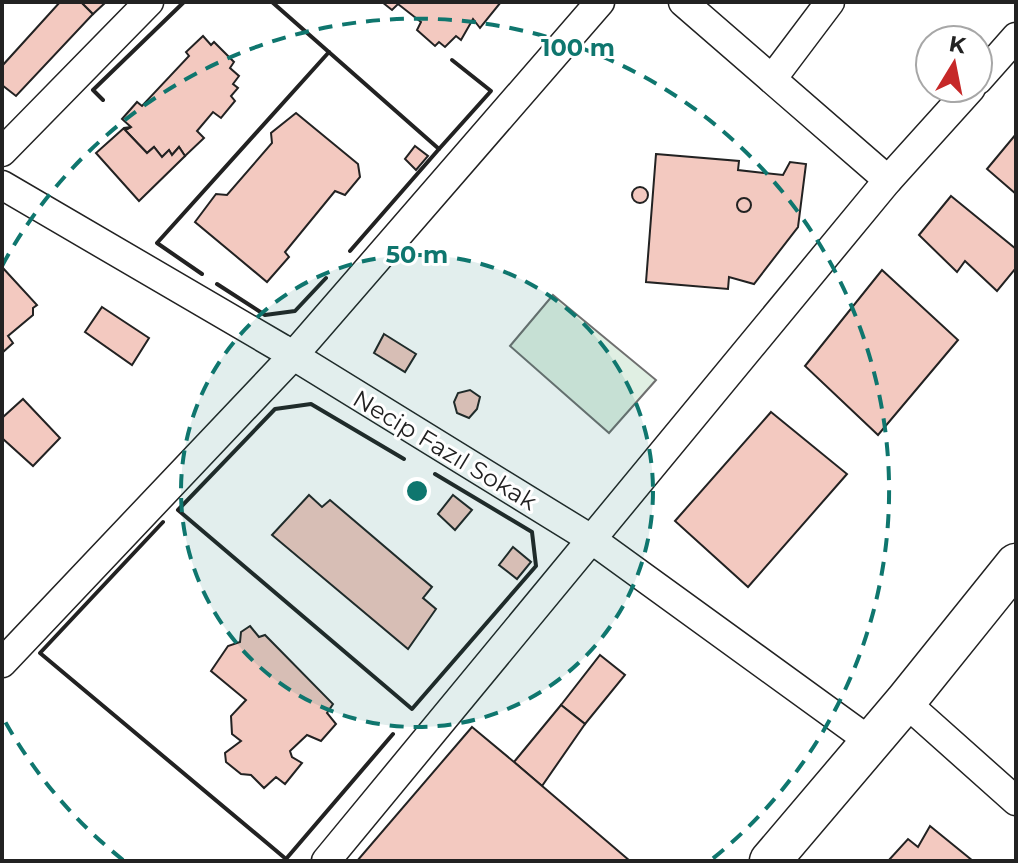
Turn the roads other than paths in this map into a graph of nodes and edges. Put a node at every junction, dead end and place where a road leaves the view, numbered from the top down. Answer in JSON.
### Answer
{"nodes":[{"id":1,"x":149,"y":2,"type":"edge"},
{"id":2,"x":600,"y":2,"type":"edge"},
{"id":3,"x":683,"y":2,"type":"edge"},
{"id":4,"x":830,"y":2,"type":"edge"},
{"id":5,"x":1016,"y":37,"type":"edge"},
{"id":6,"x":994,"y":62,"type":"edge"},
{"id":7,"x":772,"y":79,"type":"junction"},
{"id":8,"x":957,"y":104,"type":"edge"},
{"id":9,"x":2,"y":152,"type":"edge"},
{"id":10,"x":888,"y":180,"type":"junction"},
{"id":11,"x":2,"y":185,"type":"edge"},
{"id":12,"x":292,"y":357,"type":"junction"},
{"id":13,"x":591,"y":539,"type":"junction"},
{"id":14,"x":1016,"y":564,"type":"edge"},
{"id":15,"x":2,"y":663,"type":"edge"},
{"id":16,"x":905,"y":702,"type":"junction"},
{"id":17,"x":871,"y":742,"type":"junction"},
{"id":18,"x":1016,"y":801,"type":"edge"},
{"id":19,"x":326,"y":861,"type":"edge"},
{"id":20,"x":770,"y":861,"type":"edge"}],
"edges":[{"from":1,"to":9,"type":"street"},
{"from":2,"to":12,"type":"street"},
{"from":3,"to":7,"type":"street"},
{"from":4,"to":7,"type":"street"},
{"from":5,"to":6,"type":"street"},
{"from":7,"to":10,"type":"street"},
{"from":8,"to":10,"type":"street"},
{"from":10,"to":13,"type":"street"},
{"from":11,"to":12,"type":"street","name":"Necip Fazıl Sokak"},
{"from":12,"to":13,"type":"street","name":"Necip Fazıl Sokak"},
{"from":12,"to":15,"type":"street"},
{"from":13,"to":17,"type":"street","name":"Necip Fazıl Sokak"},
{"from":13,"to":19,"type":"street"},
{"from":14,"to":16,"type":"main road"},
{"from":16,"to":17,"type":"main road"},
{"from":16,"to":18,"type":"street"},
{"from":17,"to":20,"type":"main road"}]}
